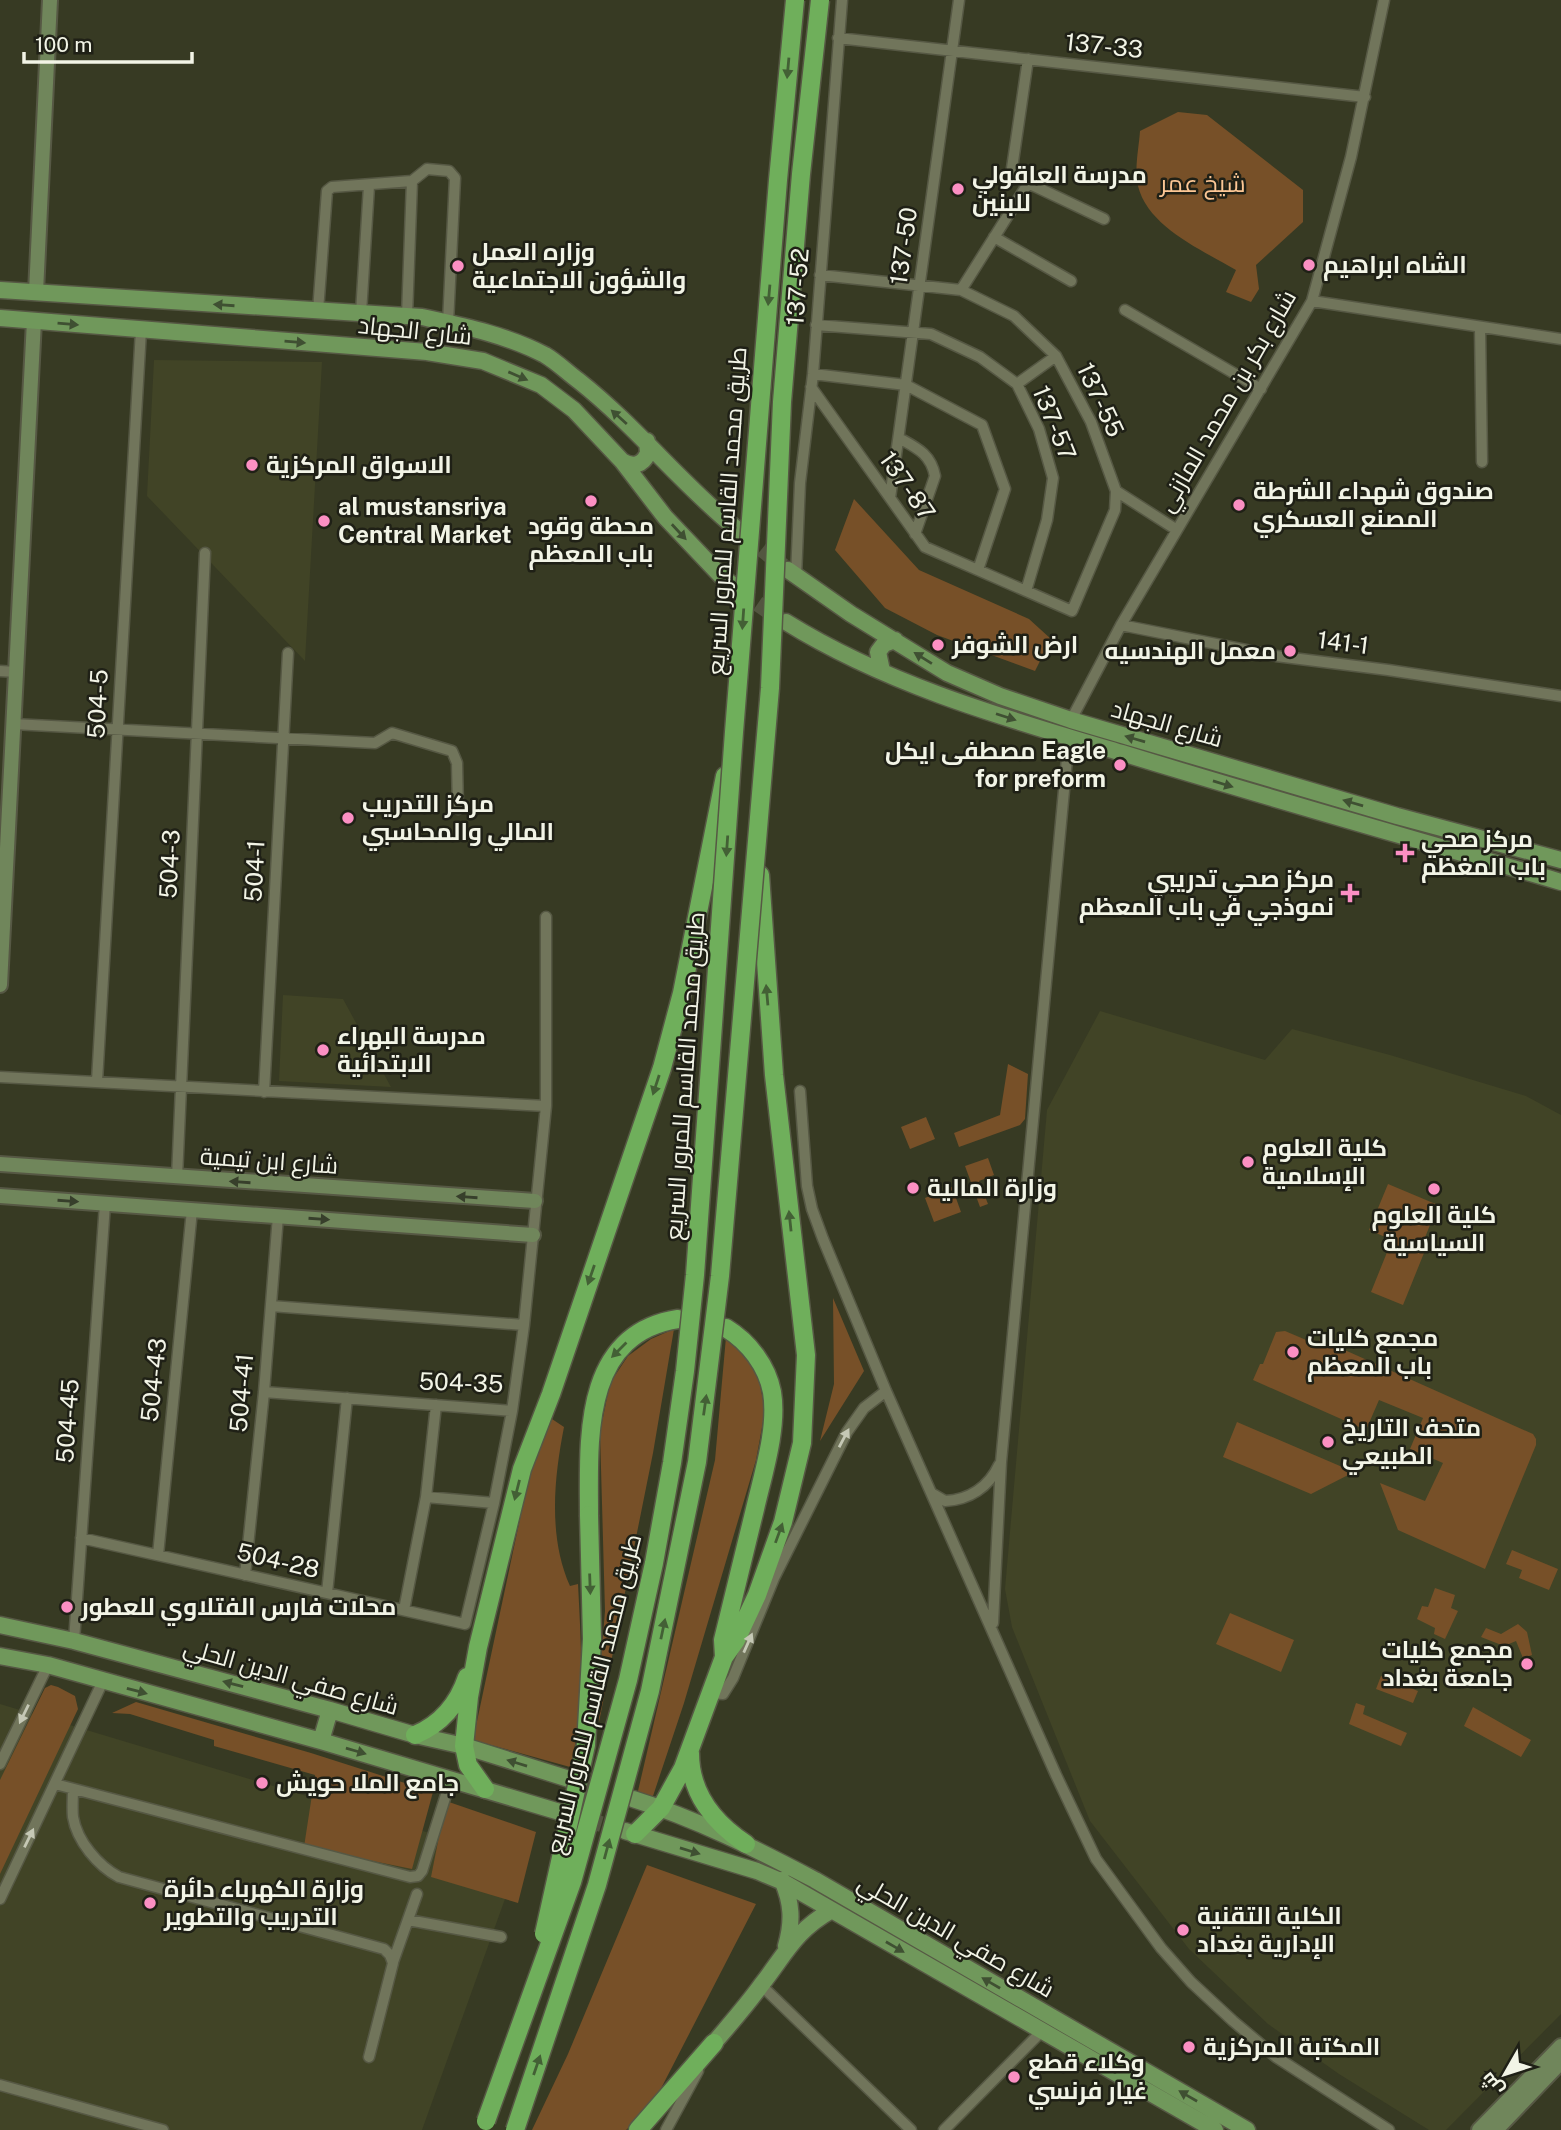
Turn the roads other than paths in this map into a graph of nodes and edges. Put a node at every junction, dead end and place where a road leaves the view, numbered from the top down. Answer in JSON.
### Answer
{"nodes":[{"id":1,"x":50,"y":0,"type":"edge"},
{"id":2,"x":795,"y":0,"type":"edge"},
{"id":3,"x":820,"y":0,"type":"edge"},
{"id":4,"x":842,"y":0,"type":"edge"},
{"id":5,"x":959,"y":0,"type":"edge"},
{"id":6,"x":1384,"y":0,"type":"edge"},
{"id":7,"x":838,"y":38,"type":"junction"},
{"id":8,"x":952,"y":51,"type":"junction"},
{"id":9,"x":1028,"y":59,"type":"junction"},
{"id":10,"x":1365,"y":97,"type":"junction"},
{"id":11,"x":412,"y":181,"type":"junction"},
{"id":12,"x":1029,"y":182,"type":"junction"},
{"id":13,"x":369,"y":186,"type":"junction"},
{"id":14,"x":1104,"y":219,"type":"dead end"},
{"id":15,"x":994,"y":237,"type":"junction"},
{"id":16,"x":820,"y":275,"type":"junction"},
{"id":17,"x":1071,"y":281,"type":"dead end"},
{"id":18,"x":920,"y":285,"type":"junction"},
{"id":19,"x":0,"y":290,"type":"edge"},
{"id":20,"x":961,"y":290,"type":"junction"},
{"id":21,"x":36,"y":292,"type":"junction"},
{"id":22,"x":1312,"y":301,"type":"junction"},
{"id":23,"x":1125,"y":310,"type":"dead end"},
{"id":24,"x":318,"y":311,"type":"junction"},
{"id":25,"x":360,"y":313,"type":"junction"},
{"id":26,"x":407,"y":316,"type":"junction"},
{"id":27,"x":0,"y":318,"type":"edge"},
{"id":28,"x":34,"y":321,"type":"junction"},
{"id":29,"x":448,"y":323,"type":"junction"},
{"id":30,"x":816,"y":326,"type":"junction"},
{"id":31,"x":1480,"y":328,"type":"junction"},
{"id":32,"x":141,"y":330,"type":"junction"},
{"id":33,"x":914,"y":332,"type":"junction"},
{"id":34,"x":1561,"y":340,"type":"edge"},
{"id":35,"x":1056,"y":356,"type":"junction"},
{"id":36,"x":813,"y":374,"type":"junction"},
{"id":37,"x":1017,"y":384,"type":"junction"},
{"id":38,"x":906,"y":385,"type":"junction"},
{"id":39,"x":811,"y":387,"type":"junction"},
{"id":40,"x":1261,"y":389,"type":"junction"},
{"id":41,"x":899,"y":438,"type":"junction"},
{"id":42,"x":647,"y":442,"type":"junction"},
{"id":43,"x":622,"y":461,"type":"junction"},
{"id":44,"x":1482,"y":462,"type":"dead end"},
{"id":45,"x":1116,"y":491,"type":"junction"},
{"id":46,"x":890,"y":498,"type":"junction"},
{"id":47,"x":1177,"y":530,"type":"junction"},
{"id":48,"x":739,"y":531,"type":"tunnel mouth"},
{"id":49,"x":915,"y":534,"type":"junction"},
{"id":50,"x":205,"y":553,"type":"dead end"},
{"id":51,"x":978,"y":570,"type":"junction"},
{"id":52,"x":792,"y":573,"type":"joint"},
{"id":53,"x":734,"y":586,"type":"tunnel mouth"},
{"id":54,"x":1026,"y":591,"type":"junction"},
{"id":55,"x":786,"y":622,"type":"tunnel mouth"},
{"id":56,"x":1121,"y":625,"type":"junction"},
{"id":57,"x":894,"y":640,"type":"junction"},
{"id":58,"x":288,"y":653,"type":"dead end"},
{"id":59,"x":0,"y":671,"type":"edge"},
{"id":60,"x":882,"y":671,"type":"junction"},
{"id":61,"x":16,"y":672,"type":"junction"},
{"id":62,"x":1561,"y":696,"type":"edge"},
{"id":63,"x":1071,"y":720,"type":"junction"},
{"id":64,"x":13,"y":724,"type":"junction"},
{"id":65,"x":118,"y":729,"type":"junction"},
{"id":66,"x":734,"y":732,"type":"junction"},
{"id":67,"x":197,"y":734,"type":"junction"},
{"id":68,"x":1069,"y":737,"type":"junction"},
{"id":69,"x":283,"y":738,"type":"junction"},
{"id":70,"x":5,"y":783,"type":"edge"},
{"id":71,"x":458,"y":809,"type":"dead end"},
{"id":72,"x":1397,"y":816,"type":"junction"},
{"id":73,"x":757,"y":829,"type":"junction"},
{"id":74,"x":1395,"y":834,"type":"junction"},
{"id":75,"x":1561,"y":859,"type":"edge"},
{"id":76,"x":1561,"y":882,"type":"edge"},
{"id":77,"x":546,"y":917,"type":"dead end"},
{"id":78,"x":0,"y":985,"type":"edge"},
{"id":79,"x":0,"y":1077,"type":"edge"},
{"id":80,"x":97,"y":1081,"type":"junction"},
{"id":81,"x":181,"y":1088,"type":"junction"},
{"id":82,"x":800,"y":1091,"type":"dead end"},
{"id":83,"x":264,"y":1092,"type":"junction"},
{"id":84,"x":546,"y":1106,"type":"junction"},
{"id":85,"x":0,"y":1164,"type":"edge"},
{"id":86,"x":177,"y":1177,"type":"junction"},
{"id":87,"x":0,"y":1196,"type":"edge"},
{"id":88,"x":536,"y":1201,"type":"junction"},
{"id":89,"x":105,"y":1204,"type":"junction"},
{"id":90,"x":192,"y":1210,"type":"junction"},
{"id":91,"x":278,"y":1216,"type":"junction"},
{"id":92,"x":534,"y":1228,"type":"junction"},
{"id":93,"x":271,"y":1306,"type":"junction"},
{"id":94,"x":678,"y":1318,"type":"dead end"},
{"id":95,"x":524,"y":1325,"type":"junction"},
{"id":96,"x":726,"y":1328,"type":"dead end"},
{"id":97,"x":886,"y":1391,"type":"junction"},
{"id":98,"x":264,"y":1392,"type":"junction"},
{"id":99,"x":347,"y":1398,"type":"junction"},
{"id":100,"x":436,"y":1405,"type":"junction"},
{"id":101,"x":512,"y":1411,"type":"junction"},
{"id":102,"x":1001,"y":1462,"type":"junction"},
{"id":103,"x":931,"y":1492,"type":"junction"},
{"id":104,"x":426,"y":1497,"type":"junction"},
{"id":105,"x":494,"y":1503,"type":"junction"},
{"id":106,"x":81,"y":1538,"type":"junction"},
{"id":107,"x":158,"y":1555,"type":"junction"},
{"id":108,"x":245,"y":1575,"type":"junction"},
{"id":109,"x":327,"y":1593,"type":"junction"},
{"id":110,"x":404,"y":1611,"type":"junction"},
{"id":111,"x":0,"y":1625,"type":"edge"},
{"id":112,"x":992,"y":1627,"type":"junction"},
{"id":113,"x":74,"y":1641,"type":"junction"},
{"id":114,"x":478,"y":1647,"type":"junction"},
{"id":115,"x":0,"y":1656,"type":"edge"},
{"id":116,"x":724,"y":1657,"type":"junction"},
{"id":117,"x":48,"y":1665,"type":"junction"},
{"id":118,"x":103,"y":1681,"type":"junction"},
{"id":119,"x":711,"y":1693,"type":"junction"},
{"id":120,"x":330,"y":1710,"type":"junction"},
{"id":121,"x":415,"y":1735,"type":"junction"},
{"id":122,"x":321,"y":1741,"type":"junction"},
{"id":123,"x":464,"y":1746,"type":"junction"},
{"id":124,"x":691,"y":1747,"type":"junction"},
{"id":125,"x":0,"y":1763,"type":"edge"},
{"id":126,"x":451,"y":1779,"type":"junction"},
{"id":127,"x":569,"y":1779,"type":"tunnel mouth"},
{"id":128,"x":55,"y":1784,"type":"junction"},
{"id":129,"x":73,"y":1789,"type":"junction"},
{"id":130,"x":485,"y":1789,"type":"junction"},
{"id":131,"x":633,"y":1799,"type":"tunnel mouth"},
{"id":132,"x":661,"y":1808,"type":"junction"},
{"id":133,"x":563,"y":1813,"type":"tunnel mouth"},
{"id":134,"x":630,"y":1833,"type":"joint"},
{"id":135,"x":746,"y":1844,"type":"junction"},
{"id":136,"x":783,"y":1882,"type":"junction"},
{"id":137,"x":417,"y":1894,"type":"dead end"},
{"id":138,"x":0,"y":1899,"type":"edge"},
{"id":139,"x":832,"y":1910,"type":"junction"},
{"id":140,"x":408,"y":1920,"type":"junction"},
{"id":141,"x":501,"y":1937,"type":"dead end"},
{"id":142,"x":785,"y":1952,"type":"junction"},
{"id":143,"x":393,"y":1963,"type":"junction"},
{"id":144,"x":761,"y":1985,"type":"junction"},
{"id":145,"x":526,"y":2016,"type":"junction"},
{"id":146,"x":1042,"y":2031,"type":"junction"},
{"id":147,"x":713,"y":2043,"type":"junction"},
{"id":148,"x":1561,"y":2046,"type":"edge"},
{"id":149,"x":369,"y":2057,"type":"dead end"},
{"id":150,"x":1561,"y":2063,"type":"edge"},
{"id":151,"x":0,"y":2085,"type":"edge"},
{"id":152,"x":484,"y":2125,"type":"edge"},
{"id":153,"x":1209,"y":2129,"type":"edge"},
{"id":154,"x":163,"y":2130,"type":"edge"},
{"id":155,"x":515,"y":2130,"type":"edge"},
{"id":156,"x":638,"y":2130,"type":"edge"},
{"id":157,"x":666,"y":2130,"type":"edge"},
{"id":158,"x":911,"y":2130,"type":"edge"},
{"id":159,"x":944,"y":2130,"type":"edge"},
{"id":160,"x":1247,"y":2130,"type":"edge"},
{"id":161,"x":1389,"y":2130,"type":"edge"},
{"id":162,"x":1479,"y":2130,"type":"edge"},
{"id":163,"x":1496,"y":2130,"type":"edge"}],
"edges":[{"from":1,"to":21,"type":"street"},
{"from":2,"to":66,"type":"highway","name":"طريق محمد القاسم للمرور السريع","one_way":true,"bridge":true},
{"from":3,"to":73,"type":"highway","name":"طريق محمد القاسم للمرور السريع","bridge":true},
{"from":4,"to":7,"type":"street","name":"137-52"},
{"from":5,"to":8,"type":"street","name":"137-50"},
{"from":6,"to":10,"type":"street","name":"شارع بكر بن محمد المازني"},
{"from":7,"to":8,"type":"street","name":"137-33"},
{"from":7,"to":16,"type":"street","name":"137-52"},
{"from":8,"to":9,"type":"street","name":"137-33"},
{"from":8,"to":18,"type":"street","name":"137-50"},
{"from":9,"to":10,"type":"street","name":"137-33"},
{"from":9,"to":12,"type":"street"},
{"from":10,"to":22,"type":"street","name":"شارع بكر بن محمد المازني"},
{"from":11,"to":13,"type":"street"},
{"from":11,"to":26,"type":"street"},
{"from":11,"to":29,"type":"street"},
{"from":12,"to":14,"type":"street"},
{"from":12,"to":15,"type":"street"},
{"from":13,"to":24,"type":"street"},
{"from":13,"to":25,"type":"street"},
{"from":15,"to":17,"type":"street"},
{"from":15,"to":20,"type":"street"},
{"from":16,"to":18,"type":"street","name":"137-55"},
{"from":16,"to":30,"type":"street","name":"137-52"},
{"from":18,"to":20,"type":"street","name":"137-55"},
{"from":18,"to":33,"type":"street","name":"137-50"},
{"from":19,"to":21,"type":"main road","name":"شارع الجهاد"},
{"from":20,"to":35,"type":"street","name":"137-55"},
{"from":24,"to":21,"type":"main road","name":"شارع الجهاد","one_way":true},
{"from":22,"to":31,"type":"street"},
{"from":22,"to":40,"type":"street","name":"شارع بكر بن محمد المازني"},
{"from":23,"to":40,"type":"street"},
{"from":24,"to":25,"type":"main road","name":"شارع الجهاد"},
{"from":25,"to":26,"type":"main road","name":"شارع الجهاد"},
{"from":26,"to":29,"type":"main road","name":"شارع الجهاد"},
{"from":27,"to":28,"type":"main road","name":"شارع الجهاد"},
{"from":28,"to":32,"type":"main road","name":"شارع الجهاد","one_way":true},
{"from":28,"to":61,"type":"street"},
{"from":42,"to":29,"type":"main road","name":"شارع الجهاد","one_way":true},
{"from":30,"to":33,"type":"street","name":"137-57"},
{"from":30,"to":36,"type":"street","name":"137-52"},
{"from":31,"to":34,"type":"street"},
{"from":31,"to":44,"type":"street"},
{"from":32,"to":43,"type":"main road","name":"شارع الجهاد","one_way":true},
{"from":32,"to":65,"type":"street","name":"504-5"},
{"from":33,"to":37,"type":"street","name":"137-57"},
{"from":33,"to":38,"type":"street","name":"137-50"},
{"from":35,"to":37,"type":"street"},
{"from":35,"to":45,"type":"street","name":"137-55"},
{"from":36,"to":38,"type":"street"},
{"from":36,"to":39,"type":"street","name":"137-52"},
{"from":37,"to":54,"type":"street","name":"137-57"},
{"from":38,"to":41,"type":"street","name":"137-50"},
{"from":38,"to":51,"type":"street"},
{"from":39,"to":46,"type":"street","name":"137-87"},
{"from":39,"to":52,"type":"street","name":"137-52"},
{"from":40,"to":47,"type":"street","name":"شارع بكر بن محمد المازني"},
{"from":41,"to":46,"type":"street","name":"137-50"},
{"from":41,"to":49,"type":"street"},
{"from":42,"to":43,"type":"main road"},
{"from":42,"to":48,"type":"main road","name":"شارع الجهاد"},
{"from":43,"to":53,"type":"main road","name":"شارع الجهاد","one_way":true},
{"from":45,"to":47,"type":"street"},
{"from":45,"to":54,"type":"street","name":"137-87"},
{"from":46,"to":49,"type":"street","name":"137-87"},
{"from":47,"to":56,"type":"street","name":"شارع بكر بن محمد المازني"},
{"from":49,"to":51,"type":"street","name":"137-87"},
{"from":50,"to":67,"type":"street","name":"504-3"},
{"from":51,"to":54,"type":"street","name":"137-87"},
{"from":52,"to":57,"type":"main road","name":"شارع الجهاد"},
{"from":55,"to":60,"type":"main road","name":"شارع الجهاد"},
{"from":56,"to":62,"type":"street","name":"141-1"},
{"from":56,"to":63,"type":"street","name":"شارع بكر بن محمد المازني"},
{"from":57,"to":60,"type":"main road"},
{"from":63,"to":57,"type":"main road","name":"شارع الجهاد","one_way":true},
{"from":58,"to":69,"type":"street","name":"504-1"},
{"from":59,"to":61,"type":"street"},
{"from":60,"to":68,"type":"main road","name":"شارع الجهاد","one_way":true},
{"from":61,"to":64,"type":"street"},
{"from":72,"to":63,"type":"main road","name":"شارع الجهاد","one_way":true},
{"from":64,"to":65,"type":"street"},
{"from":64,"to":70,"type":"street"},
{"from":65,"to":67,"type":"street"},
{"from":65,"to":80,"type":"street","name":"504-5"},
{"from":66,"to":114,"type":"highway","one_way":true,"bridge":true},
{"from":66,"to":145,"type":"highway","name":"طريق محمد القاسم للمرور السريع","one_way":true,"bridge":true},
{"from":67,"to":69,"type":"street"},
{"from":67,"to":81,"type":"street","name":"504-3"},
{"from":68,"to":74,"type":"main road","name":"شارع الجهاد","one_way":true},
{"from":68,"to":102,"type":"street"},
{"from":69,"to":71,"type":"street"},
{"from":69,"to":83,"type":"street","name":"504-1"},
{"from":70,"to":78,"type":"street"},
{"from":72,"to":74,"type":"main road"},
{"from":72,"to":75,"type":"main road","name":"شارع الجهاد"},
{"from":116,"to":73,"type":"highway","one_way":true,"bridge":true},
{"from":155,"to":73,"type":"highway","name":"طريق محمد القاسم للمرور السريع","one_way":true,"bridge":true},
{"from":74,"to":76,"type":"main road","name":"شارع الجهاد"},
{"from":77,"to":84,"type":"street","name":"504-35"},
{"from":79,"to":80,"type":"street"},
{"from":80,"to":81,"type":"street"},
{"from":81,"to":83,"type":"street"},
{"from":81,"to":86,"type":"street","name":"504-3"},
{"from":82,"to":97,"type":"street"},
{"from":83,"to":84,"type":"street"},
{"from":84,"to":88,"type":"street","name":"504-35"},
{"from":85,"to":86,"type":"street","name":"شارع ابن تيمية"},
{"from":88,"to":86,"type":"street","name":"شارع ابن تيمية","one_way":true},
{"from":87,"to":89,"type":"street","one_way":true},
{"from":88,"to":92,"type":"street","name":"504-35"},
{"from":89,"to":90,"type":"street"},
{"from":89,"to":106,"type":"street","name":"504-45"},
{"from":90,"to":91,"type":"street"},
{"from":90,"to":107,"type":"street","name":"504-43"},
{"from":91,"to":92,"type":"street","one_way":true},
{"from":91,"to":93,"type":"street","name":"504-41"},
{"from":92,"to":95,"type":"street","name":"504-35"},
{"from":93,"to":95,"type":"street"},
{"from":93,"to":98,"type":"street","name":"504-41"},
{"from":94,"to":145,"type":"highway","one_way":true,"bridge":true},
{"from":95,"to":101,"type":"street","name":"504-35"},
{"from":96,"to":116,"type":"highway"},
{"from":97,"to":103,"type":"street"},
{"from":119,"to":97,"type":"street","one_way":true},
{"from":98,"to":99,"type":"street","name":"504-35"},
{"from":98,"to":108,"type":"street","name":"504-41"},
{"from":99,"to":100,"type":"street","name":"504-35"},
{"from":99,"to":109,"type":"street"},
{"from":100,"to":101,"type":"street","name":"504-35"},
{"from":100,"to":104,"type":"street"},
{"from":101,"to":105,"type":"street"},
{"from":102,"to":103,"type":"street"},
{"from":102,"to":112,"type":"street"},
{"from":103,"to":112,"type":"street"},
{"from":104,"to":105,"type":"street"},
{"from":104,"to":110,"type":"street"},
{"from":105,"to":110,"type":"street","name":"504-28"},
{"from":106,"to":107,"type":"street","name":"504-28"},
{"from":106,"to":113,"type":"street","name":"504-45"},
{"from":107,"to":108,"type":"street","name":"504-28"},
{"from":108,"to":109,"type":"street","name":"504-28"},
{"from":109,"to":110,"type":"street","name":"504-28"},
{"from":111,"to":113,"type":"main road","name":"شارع صفي الدين الحلي"},
{"from":112,"to":161,"type":"street"},
{"from":120,"to":113,"type":"main road","name":"شارع صفي الدين الحلي","one_way":true},
{"from":114,"to":121,"type":"highway"},
{"from":114,"to":123,"type":"highway"},
{"from":115,"to":117,"type":"main road"},
{"from":116,"to":119,"type":"highway"},
{"from":117,"to":118,"type":"main road"},
{"from":117,"to":125,"type":"street","one_way":true},
{"from":118,"to":122,"type":"main road","one_way":true},
{"from":118,"to":128,"type":"street"},
{"from":119,"to":124,"type":"highway"},
{"from":120,"to":121,"type":"main road","name":"شارع صفي الدين الحلي"},
{"from":120,"to":122,"type":"main road"},
{"from":121,"to":123,"type":"main road","name":"شارع صفي الدين الحلي"},
{"from":122,"to":126,"type":"main road","one_way":true},
{"from":127,"to":123,"type":"main road","name":"شارع صفي الدين الحلي","one_way":true},
{"from":123,"to":130,"type":"highway"},
{"from":124,"to":132,"type":"highway"},
{"from":124,"to":135,"type":"highway"},
{"from":126,"to":129,"type":"street"},
{"from":126,"to":130,"type":"main road"},
{"from":128,"to":129,"type":"street"},
{"from":138,"to":128,"type":"street","one_way":true},
{"from":129,"to":143,"type":"street"},
{"from":130,"to":133,"type":"main road"},
{"from":131,"to":132,"type":"main road","name":"شارع صفي الدين الحلي"},
{"from":132,"to":134,"type":"highway"},
{"from":132,"to":135,"type":"main road","name":"شارع صفي الدين الحلي"},
{"from":134,"to":136,"type":"main road","name":"شارع صفي الدين الحلي","one_way":true},
{"from":135,"to":136,"type":"main road"},
{"from":160,"to":135,"type":"main road","name":"شارع صفي الدين الحلي","one_way":true},
{"from":136,"to":139,"type":"main road","name":"شارع صفي الدين الحلي"},
{"from":136,"to":142,"type":"main road"},
{"from":137,"to":140,"type":"street"},
{"from":139,"to":142,"type":"main road"},
{"from":139,"to":146,"type":"main road","name":"شارع صفي الدين الحلي","one_way":true},
{"from":140,"to":141,"type":"street"},
{"from":140,"to":143,"type":"street"},
{"from":142,"to":144,"type":"main road"},
{"from":143,"to":149,"type":"street"},
{"from":144,"to":147,"type":"main road"},
{"from":144,"to":158,"type":"street"},
{"from":145,"to":152,"type":"highway","name":"طريق محمد القاسم للمرور السريع","bridge":true},
{"from":146,"to":153,"type":"main road","name":"شارع صفي الدين الحلي"},
{"from":146,"to":159,"type":"street"},
{"from":147,"to":156,"type":"highway"},
{"from":147,"to":157,"type":"street"},
{"from":148,"to":162,"type":"street"},
{"from":150,"to":163,"type":"street"},
{"from":151,"to":154,"type":"street"}]}
